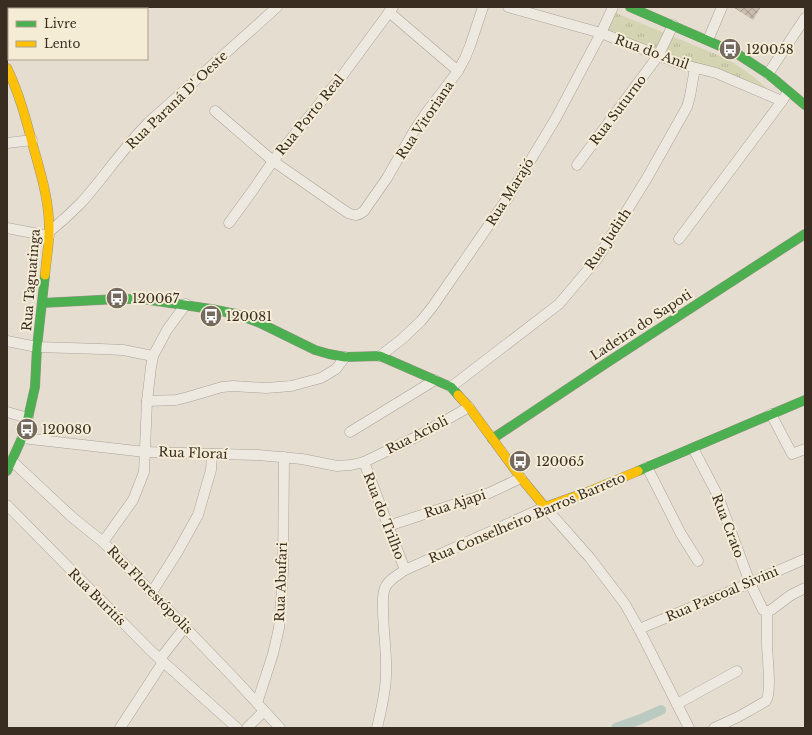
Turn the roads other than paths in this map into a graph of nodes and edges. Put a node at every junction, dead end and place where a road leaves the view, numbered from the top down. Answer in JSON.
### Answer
{"nodes":[{"id":1,"x":277,"y":7,"type":"edge"},
{"id":2,"x":483,"y":7,"type":"edge"},
{"id":3,"x":508,"y":7,"type":"edge"},
{"id":4,"x":613,"y":7,"type":"edge"},
{"id":5,"x":630,"y":7,"type":"edge"},
{"id":6,"x":722,"y":7,"type":"edge"},
{"id":7,"x":391,"y":10,"type":"edge"},
{"id":8,"x":805,"y":18,"type":"edge"},
{"id":9,"x":673,"y":25,"type":"junction"},
{"id":10,"x":601,"y":33,"type":"junction"},
{"id":11,"x":708,"y":40,"type":"junction"},
{"id":12,"x":658,"y":56,"type":"junction"},
{"id":13,"x":7,"y":68,"type":"edge"},
{"id":14,"x":695,"y":68,"type":"junction"},
{"id":15,"x":458,"y":71,"type":"junction"},
{"id":16,"x":768,"y":74,"type":"junction"},
{"id":17,"x":788,"y":92,"type":"junction"},
{"id":18,"x":782,"y":101,"type":"junction"},
{"id":19,"x":805,"y":105,"type":"edge"},
{"id":20,"x":215,"y":111,"type":"dead end"},
{"id":21,"x":32,"y":140,"type":"junction"},
{"id":22,"x":7,"y":143,"type":"edge"},
{"id":23,"x":273,"y":161,"type":"junction"},
{"id":24,"x":577,"y":164,"type":"dead end"},
{"id":25,"x":229,"y":223,"type":"dead end"},
{"id":26,"x":7,"y":228,"type":"edge"},
{"id":27,"x":49,"y":234,"type":"junction"},
{"id":28,"x":805,"y":234,"type":"edge"},
{"id":29,"x":679,"y":239,"type":"dead end"},
{"id":30,"x":42,"y":303,"type":"junction"},
{"id":31,"x":186,"y":304,"type":"junction"},
{"id":32,"x":7,"y":341,"type":"edge"},
{"id":33,"x":38,"y":347,"type":"junction"},
{"id":34,"x":153,"y":356,"type":"junction"},
{"id":35,"x":380,"y":356,"type":"junction"},
{"id":36,"x":345,"y":357,"type":"junction"},
{"id":37,"x":435,"y":380,"type":"junction"},
{"id":38,"x":451,"y":387,"type":"junction"},
{"id":39,"x":147,"y":400,"type":"junction"},
{"id":40,"x":805,"y":400,"type":"edge"},
{"id":41,"x":469,"y":407,"type":"junction"},
{"id":42,"x":7,"y":412,"type":"edge"},
{"id":43,"x":772,"y":414,"type":"junction"},
{"id":44,"x":28,"y":418,"type":"junction"},
{"id":45,"x":350,"y":432,"type":"dead end"},
{"id":46,"x":22,"y":438,"type":"junction"},
{"id":47,"x":492,"y":439,"type":"junction"},
{"id":48,"x":693,"y":448,"type":"junction"},
{"id":49,"x":805,"y":449,"type":"edge"},
{"id":50,"x":145,"y":452,"type":"junction"},
{"id":51,"x":212,"y":454,"type":"junction"},
{"id":52,"x":284,"y":457,"type":"junction"},
{"id":53,"x":12,"y":461,"type":"junction"},
{"id":54,"x":364,"y":462,"type":"junction"},
{"id":55,"x":647,"y":467,"type":"junction"},
{"id":56,"x":7,"y":471,"type":"edge"},
{"id":57,"x":520,"y":478,"type":"junction"},
{"id":58,"x":7,"y":505,"type":"edge"},
{"id":59,"x":545,"y":507,"type":"junction"},
{"id":60,"x":388,"y":526,"type":"junction"},
{"id":61,"x":103,"y":542,"type":"junction"},
{"id":62,"x":805,"y":559,"type":"edge"},
{"id":63,"x":698,"y":561,"type":"dead end"},
{"id":64,"x":405,"y":570,"type":"junction"},
{"id":65,"x":750,"y":583,"type":"junction"},
{"id":66,"x":805,"y":588,"type":"edge"},
{"id":67,"x":152,"y":592,"type":"junction"},
{"id":68,"x":764,"y":608,"type":"junction"},
{"id":69,"x":185,"y":627,"type":"junction"},
{"id":70,"x":639,"y":629,"type":"junction"},
{"id":71,"x":162,"y":660,"type":"junction"},
{"id":72,"x":737,"y":670,"type":"dead end"},
{"id":73,"x":677,"y":704,"type":"junction"},
{"id":74,"x":261,"y":707,"type":"junction"},
{"id":75,"x":120,"y":728,"type":"edge"},
{"id":76,"x":236,"y":728,"type":"edge"},
{"id":77,"x":247,"y":728,"type":"edge"},
{"id":78,"x":280,"y":728,"type":"edge"},
{"id":79,"x":377,"y":728,"type":"edge"},
{"id":80,"x":689,"y":728,"type":"edge"},
{"id":81,"x":714,"y":728,"type":"edge"}],
"edges":[{"from":1,"to":27,"type":"street","name":"Rua Paraná D' Oeste"},
{"from":2,"to":15,"type":"street","name":"Rua Vitoriana"},
{"from":3,"to":10,"type":"street","name":"Rua do Anil"},
{"from":4,"to":10,"type":"street","name":"Rua Marajó"},
{"from":5,"to":9,"type":"street"},
{"from":6,"to":11,"type":"street"},
{"from":7,"to":15,"type":"street"},
{"from":7,"to":23,"type":"street","name":"Rua Porto Real"},
{"from":8,"to":16,"type":"street"},
{"from":9,"to":11,"type":"street"},
{"from":9,"to":12,"type":"street","name":"Rua Suturno"},
{"from":10,"to":12,"type":"street","name":"Rua do Anil"},
{"from":10,"to":35,"type":"street","name":"Rua Marajó"},
{"from":11,"to":16,"type":"street"},
{"from":12,"to":14,"type":"street","name":"Rua do Anil"},
{"from":12,"to":24,"type":"street","name":"Rua Suturno"},
{"from":13,"to":21,"type":"street","name":"Rua Taguatinga"},
{"from":14,"to":18,"type":"street","name":"Rua do Anil"},
{"from":14,"to":38,"type":"street","name":"Rua Judith"},
{"from":15,"to":23,"type":"street","name":"Rua Vitoriana"},
{"from":16,"to":17,"type":"street"},
{"from":17,"to":18,"type":"street"},
{"from":17,"to":19,"type":"street"},
{"from":18,"to":29,"type":"street"},
{"from":20,"to":23,"type":"street"},
{"from":21,"to":22,"type":"street"},
{"from":21,"to":27,"type":"street","name":"Rua Taguatinga"},
{"from":23,"to":25,"type":"street","name":"Rua Porto Real"},
{"from":26,"to":27,"type":"street"},
{"from":27,"to":30,"type":"street","name":"Rua Taguatinga"},
{"from":28,"to":47,"type":"street","name":"Ladeira do Sapoti"},
{"from":30,"to":31,"type":"street"},
{"from":30,"to":33,"type":"street","name":"Rua Taguatinga"},
{"from":31,"to":34,"type":"street"},
{"from":31,"to":36,"type":"street"},
{"from":32,"to":33,"type":"street"},
{"from":33,"to":34,"type":"street"},
{"from":33,"to":44,"type":"street","name":"Rua Taguatinga"},
{"from":34,"to":39,"type":"street"},
{"from":35,"to":36,"type":"street"},
{"from":35,"to":37,"type":"street"},
{"from":36,"to":39,"type":"street"},
{"from":37,"to":38,"type":"street"},
{"from":37,"to":45,"type":"street"},
{"from":38,"to":41,"type":"street"},
{"from":39,"to":50,"type":"street"},
{"from":40,"to":43,"type":"street","name":"Rua Conselheiro Barros Barreto"},
{"from":41,"to":47,"type":"street"},
{"from":41,"to":54,"type":"street","name":"Rua Acioli"},
{"from":42,"to":44,"type":"street"},
{"from":43,"to":48,"type":"street","name":"Rua Conselheiro Barros Barreto"},
{"from":43,"to":49,"type":"street"},
{"from":44,"to":46,"type":"street","name":"Rua Taguatinga"},
{"from":46,"to":50,"type":"street","name":"Rua Floraí"},
{"from":46,"to":53,"type":"street","name":"Rua Taguatinga"},
{"from":47,"to":57,"type":"street"},
{"from":48,"to":55,"type":"street","name":"Rua Conselheiro Barros Barreto"},
{"from":48,"to":65,"type":"street","name":"Rua Crato"},
{"from":50,"to":51,"type":"street","name":"Rua Floraí"},
{"from":50,"to":61,"type":"street"},
{"from":51,"to":52,"type":"street","name":"Rua Floraí"},
{"from":51,"to":67,"type":"street"},
{"from":52,"to":54,"type":"street","name":"Rua Floraí"},
{"from":52,"to":74,"type":"street","name":"Rua Abufari"},
{"from":53,"to":56,"type":"street","name":"Rua Taguatinga"},
{"from":53,"to":61,"type":"street","name":"Rua Florestópolis"},
{"from":54,"to":60,"type":"street","name":"Rua do Trilho"},
{"from":55,"to":59,"type":"street","name":"Rua Conselheiro Barros Barreto"},
{"from":55,"to":63,"type":"street"},
{"from":57,"to":59,"type":"street"},
{"from":57,"to":60,"type":"street","name":"Rua Ajapi"},
{"from":58,"to":71,"type":"street","name":"Rua Buritís"},
{"from":59,"to":64,"type":"street","name":"Rua Conselheiro Barros Barreto"},
{"from":59,"to":70,"type":"street"},
{"from":60,"to":64,"type":"street","name":"Rua do Trilho"},
{"from":61,"to":67,"type":"street","name":"Rua Florestópolis"},
{"from":62,"to":65,"type":"street","name":"Rua Pascoal Sivini"},
{"from":64,"to":79,"type":"street","name":"Rua Conselheiro Barros Barreto"},
{"from":65,"to":68,"type":"street","name":"Rua Crato"},
{"from":65,"to":70,"type":"street","name":"Rua Pascoal Sivini"},
{"from":66,"to":68,"type":"street"},
{"from":67,"to":69,"type":"street","name":"Rua Florestópolis"},
{"from":68,"to":81,"type":"street"},
{"from":69,"to":71,"type":"street"},
{"from":69,"to":74,"type":"street","name":"Rua Florestópolis"},
{"from":70,"to":73,"type":"street"},
{"from":71,"to":75,"type":"street"},
{"from":71,"to":76,"type":"street","name":"Rua Buritís"},
{"from":72,"to":73,"type":"street"},
{"from":73,"to":80,"type":"street"},
{"from":74,"to":77,"type":"street"},
{"from":74,"to":78,"type":"street","name":"Rua Florestópolis"}]}
